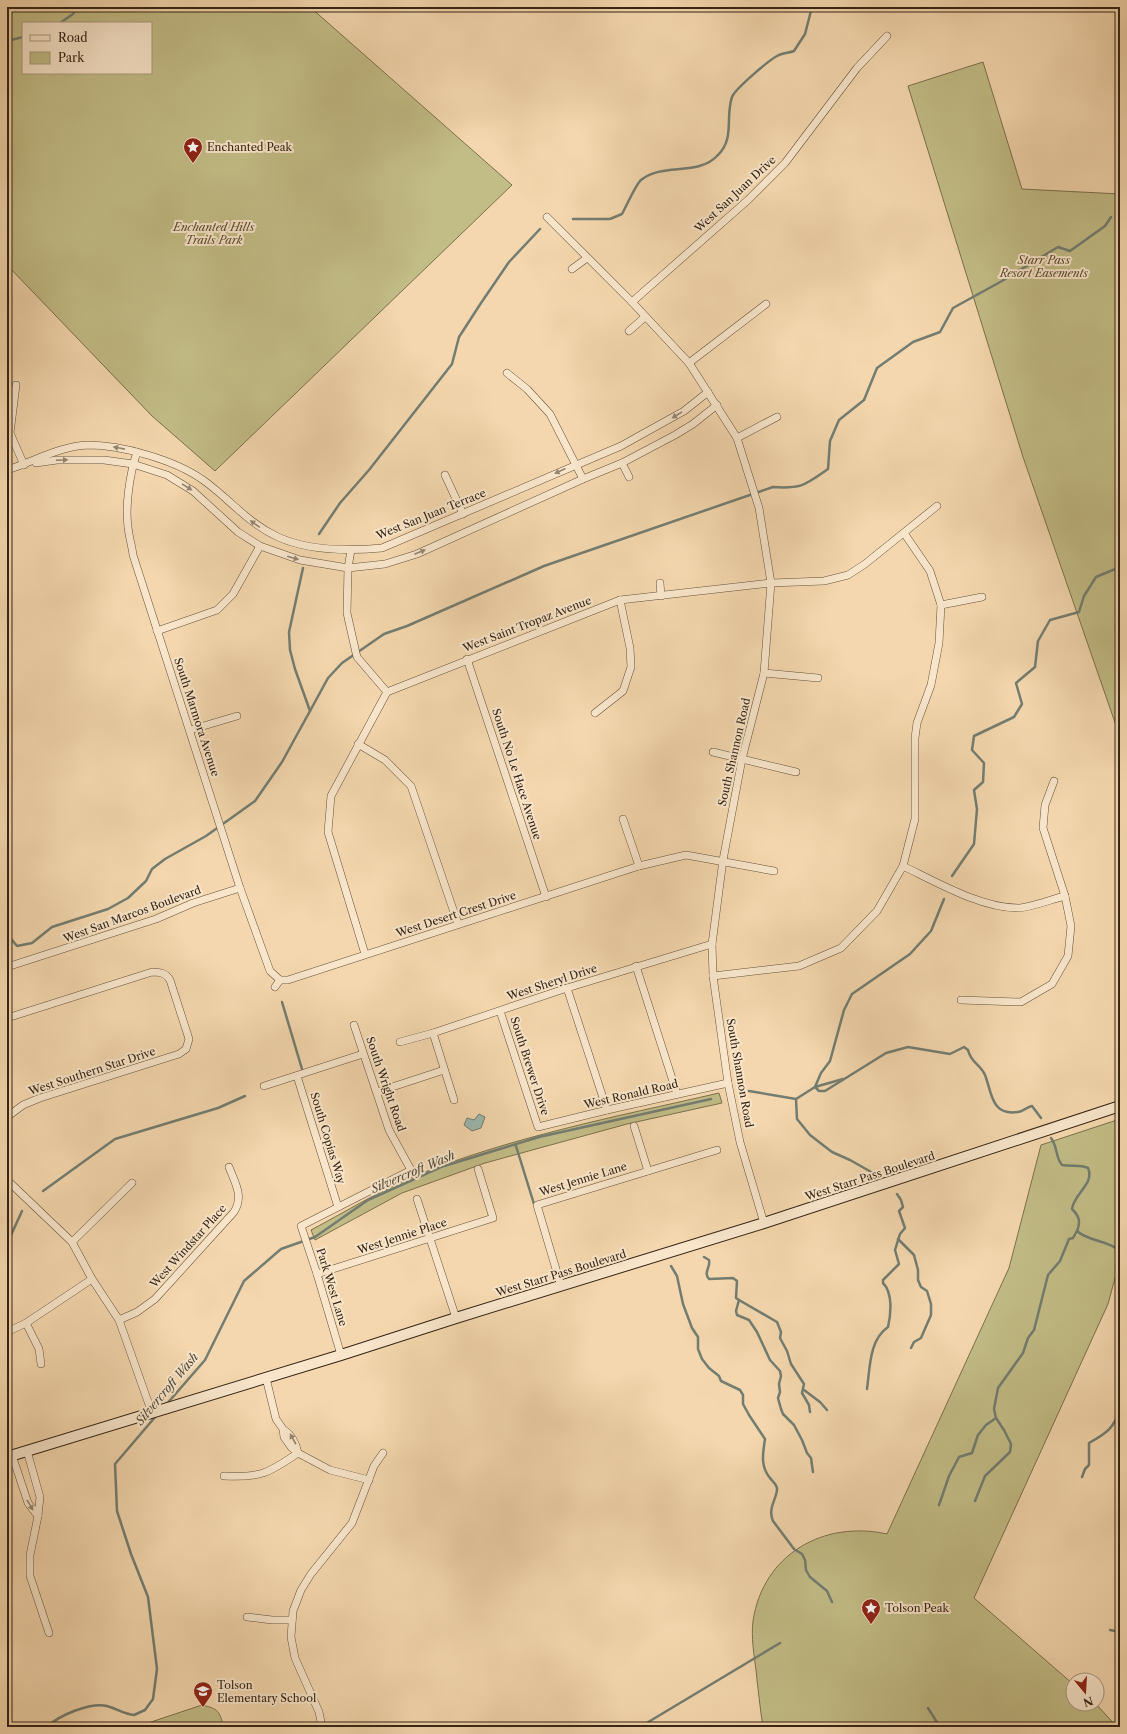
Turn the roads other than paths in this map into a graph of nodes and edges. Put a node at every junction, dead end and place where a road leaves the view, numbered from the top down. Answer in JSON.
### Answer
{"nodes":[{"id":1,"x":887,"y":36,"type":"dead end"},
{"id":2,"x":546,"y":217,"type":"dead end"},
{"id":3,"x":588,"y":258,"type":"junction"},
{"id":4,"x":572,"y":269,"type":"dead end"},
{"id":5,"x":632,"y":302,"type":"junction"},
{"id":6,"x":766,"y":304,"type":"dead end"},
{"id":7,"x":645,"y":317,"type":"junction"},
{"id":8,"x":629,"y":331,"type":"dead end"},
{"id":9,"x":689,"y":363,"type":"junction"},
{"id":10,"x":507,"y":373,"type":"dead end"},
{"id":11,"x":16,"y":385,"type":"dead end"},
{"id":12,"x":708,"y":392,"type":"junction"},
{"id":13,"x":717,"y":405,"type":"junction"},
{"id":14,"x":777,"y":417,"type":"dead end"},
{"id":15,"x":737,"y":438,"type":"junction"},
{"id":16,"x":137,"y":452,"type":"junction"},
{"id":17,"x":622,"y":463,"type":"junction"},
{"id":18,"x":133,"y":464,"type":"junction"},
{"id":19,"x":576,"y":464,"type":"junction"},
{"id":20,"x":24,"y":465,"type":"junction"},
{"id":21,"x":7,"y":470,"type":"edge"},
{"id":22,"x":445,"y":475,"type":"dead end"},
{"id":23,"x":629,"y":477,"type":"dead end"},
{"id":24,"x":583,"y":479,"type":"junction"},
{"id":25,"x":937,"y":506,"type":"dead end"},
{"id":26,"x":463,"y":514,"type":"junction"},
{"id":27,"x":904,"y":533,"type":"junction"},
{"id":28,"x":260,"y":546,"type":"junction"},
{"id":29,"x":351,"y":550,"type":"junction"},
{"id":30,"x":348,"y":568,"type":"junction"},
{"id":31,"x":660,"y":583,"type":"dead end"},
{"id":32,"x":771,"y":583,"type":"junction"},
{"id":33,"x":661,"y":596,"type":"junction"},
{"id":34,"x":982,"y":597,"type":"dead end"},
{"id":35,"x":620,"y":600,"type":"junction"},
{"id":36,"x":941,"y":605,"type":"junction"},
{"id":37,"x":157,"y":631,"type":"junction"},
{"id":38,"x":468,"y":659,"type":"junction"},
{"id":39,"x":764,"y":673,"type":"junction"},
{"id":40,"x":818,"y":678,"type":"dead end"},
{"id":41,"x":387,"y":692,"type":"junction"},
{"id":42,"x":595,"y":713,"type":"dead end"},
{"id":43,"x":237,"y":716,"type":"dead end"},
{"id":44,"x":190,"y":730,"type":"junction"},
{"id":45,"x":358,"y":744,"type":"junction"},
{"id":46,"x":713,"y":752,"type":"dead end"},
{"id":47,"x":742,"y":758,"type":"junction"},
{"id":48,"x":796,"y":772,"type":"dead end"},
{"id":49,"x":1054,"y":781,"type":"dead end"},
{"id":50,"x":624,"y":819,"type":"dead end"},
{"id":51,"x":723,"y":860,"type":"junction"},
{"id":52,"x":639,"y":866,"type":"junction"},
{"id":53,"x":903,"y":866,"type":"junction"},
{"id":54,"x":774,"y":871,"type":"dead end"},
{"id":55,"x":240,"y":888,"type":"junction"},
{"id":56,"x":1065,"y":896,"type":"junction"},
{"id":57,"x":546,"y":897,"type":"junction"},
{"id":58,"x":458,"y":924,"type":"junction"},
{"id":59,"x":712,"y":944,"type":"junction"},
{"id":60,"x":365,"y":954,"type":"junction"},
{"id":61,"x":636,"y":966,"type":"junction"},
{"id":62,"x":7,"y":967,"type":"edge"},
{"id":63,"x":713,"y":976,"type":"junction"},
{"id":64,"x":280,"y":980,"type":"junction"},
{"id":65,"x":275,"y":987,"type":"dead end"},
{"id":66,"x":568,"y":988,"type":"junction"},
{"id":67,"x":961,"y":1000,"type":"dead end"},
{"id":68,"x":500,"y":1011,"type":"junction"},
{"id":69,"x":7,"y":1018,"type":"edge"},
{"id":70,"x":354,"y":1025,"type":"dead end"},
{"id":71,"x":433,"y":1033,"type":"junction"},
{"id":72,"x":400,"y":1042,"type":"dead end"},
{"id":73,"x":363,"y":1054,"type":"junction"},
{"id":74,"x":444,"y":1070,"type":"junction"},
{"id":75,"x":298,"y":1076,"type":"junction"},
{"id":76,"x":728,"y":1083,"type":"junction"},
{"id":77,"x":264,"y":1086,"type":"dead end"},
{"id":78,"x":377,"y":1092,"type":"junction"},
{"id":79,"x":677,"y":1094,"type":"junction"},
{"id":80,"x":454,"y":1100,"type":"dead end"},
{"id":81,"x":1120,"y":1106,"type":"edge"},
{"id":82,"x":607,"y":1110,"type":"junction"},
{"id":83,"x":7,"y":1117,"type":"edge"},
{"id":84,"x":634,"y":1126,"type":"dead end"},
{"id":85,"x":538,"y":1127,"type":"joint"},
{"id":86,"x":717,"y":1150,"type":"dead end"},
{"id":87,"x":229,"y":1167,"type":"dead end"},
{"id":88,"x":478,"y":1169,"type":"dead end"},
{"id":89,"x":648,"y":1171,"type":"junction"},
{"id":90,"x":7,"y":1180,"type":"edge"},
{"id":91,"x":132,"y":1183,"type":"dead end"},
{"id":92,"x":417,"y":1199,"type":"dead end"},
{"id":93,"x":338,"y":1207,"type":"junction"},
{"id":94,"x":764,"y":1223,"type":"junction"},
{"id":95,"x":429,"y":1239,"type":"junction"},
{"id":96,"x":72,"y":1242,"type":"junction"},
{"id":97,"x":317,"y":1274,"type":"junction"},
{"id":98,"x":92,"y":1279,"type":"junction"},
{"id":99,"x":561,"y":1286,"type":"junction"},
{"id":100,"x":456,"y":1318,"type":"junction"},
{"id":101,"x":118,"y":1320,"type":"junction"},
{"id":102,"x":26,"y":1323,"type":"junction"},
{"id":103,"x":7,"y":1332,"type":"edge"},
{"id":104,"x":341,"y":1355,"type":"junction"},
{"id":105,"x":41,"y":1364,"type":"dead end"},
{"id":106,"x":266,"y":1378,"type":"junction"},
{"id":107,"x":152,"y":1413,"type":"junction"},
{"id":108,"x":27,"y":1451,"type":"junction"},
{"id":109,"x":298,"y":1453,"type":"junction"},
{"id":110,"x":383,"y":1453,"type":"dead end"},
{"id":111,"x":10,"y":1456,"type":"edge"},
{"id":112,"x":224,"y":1476,"type":"dead end"},
{"id":113,"x":368,"y":1480,"type":"junction"},
{"id":114,"x":37,"y":1485,"type":"junction"},
{"id":115,"x":24,"y":1490,"type":"junction"},
{"id":116,"x":38,"y":1516,"type":"junction"},
{"id":117,"x":246,"y":1617,"type":"dead end"},
{"id":118,"x":292,"y":1620,"type":"junction"},
{"id":119,"x":49,"y":1633,"type":"dead end"},
{"id":120,"x":322,"y":1727,"type":"edge"}],
"edges":[{"from":1,"to":5,"type":"street","name":"West San Juan Drive"},
{"from":2,"to":3,"type":"street","name":"South Shannon Road"},
{"from":3,"to":4,"type":"street"},
{"from":3,"to":5,"type":"street","name":"South Shannon Road"},
{"from":5,"to":7,"type":"street","name":"South Shannon Road"},
{"from":6,"to":9,"type":"street"},
{"from":7,"to":8,"type":"street"},
{"from":7,"to":9,"type":"street","name":"South Shannon Road"},
{"from":9,"to":12,"type":"street","name":"South Shannon Road"},
{"from":10,"to":19,"type":"street"},
{"from":11,"to":20,"type":"street"},
{"from":12,"to":13,"type":"street","name":"South Shannon Road"},
{"from":12,"to":19,"type":"street","name":"West San Juan Terrace","one_way":true},
{"from":13,"to":15,"type":"street","name":"South Shannon Road"},
{"from":13,"to":17,"type":"street","name":"West San Juan Terrace"},
{"from":14,"to":15,"type":"street"},
{"from":15,"to":32,"type":"street","name":"South Shannon Road"},
{"from":16,"to":18,"type":"street","name":"South Marmora Avenue"},
{"from":16,"to":20,"type":"street","name":"West San Juan Terrace","one_way":true},
{"from":29,"to":16,"type":"street","name":"West San Juan Terrace","one_way":true},
{"from":17,"to":23,"type":"street"},
{"from":17,"to":24,"type":"street","name":"West San Juan Terrace"},
{"from":20,"to":18,"type":"street","name":"West San Juan Terrace","one_way":true},
{"from":18,"to":28,"type":"street","name":"West San Juan Terrace","one_way":true},
{"from":18,"to":37,"type":"street","name":"South Marmora Avenue"},
{"from":19,"to":24,"type":"street"},
{"from":19,"to":26,"type":"street","name":"West San Juan Terrace","one_way":true},
{"from":20,"to":21,"type":"street","name":"West San Juan Terrace"},
{"from":22,"to":26,"type":"street"},
{"from":30,"to":24,"type":"street","name":"West San Juan Terrace","one_way":true},
{"from":25,"to":27,"type":"street","name":"West Saint Tropaz Avenue"},
{"from":26,"to":29,"type":"street","name":"West San Juan Terrace"},
{"from":27,"to":32,"type":"street","name":"West Saint Tropaz Avenue"},
{"from":27,"to":36,"type":"street"},
{"from":28,"to":30,"type":"street","name":"West San Juan Terrace","one_way":true},
{"from":28,"to":37,"type":"street"},
{"from":29,"to":30,"type":"street"},
{"from":30,"to":41,"type":"street"},
{"from":31,"to":33,"type":"street"},
{"from":32,"to":33,"type":"street","name":"West Saint Tropaz Avenue"},
{"from":32,"to":39,"type":"street","name":"South Shannon Road"},
{"from":33,"to":35,"type":"street","name":"West Saint Tropaz Avenue"},
{"from":34,"to":36,"type":"street"},
{"from":35,"to":38,"type":"street","name":"West Saint Tropaz Avenue"},
{"from":35,"to":42,"type":"street"},
{"from":36,"to":53,"type":"street"},
{"from":37,"to":44,"type":"street","name":"South Marmora Avenue"},
{"from":38,"to":41,"type":"street","name":"West Saint Tropaz Avenue"},
{"from":38,"to":57,"type":"street","name":"South No Le Hace Avenue"},
{"from":39,"to":40,"type":"street"},
{"from":39,"to":47,"type":"street","name":"South Shannon Road"},
{"from":41,"to":45,"type":"street"},
{"from":43,"to":44,"type":"street"},
{"from":44,"to":55,"type":"street","name":"South Marmora Avenue"},
{"from":45,"to":58,"type":"street"},
{"from":45,"to":60,"type":"street"},
{"from":46,"to":47,"type":"street"},
{"from":47,"to":48,"type":"street"},
{"from":47,"to":51,"type":"street","name":"South Shannon Road"},
{"from":49,"to":56,"type":"street"},
{"from":50,"to":52,"type":"street"},
{"from":51,"to":52,"type":"street","name":"West Desert Crest Drive"},
{"from":51,"to":54,"type":"street","name":"West Desert Crest Drive"},
{"from":51,"to":59,"type":"street","name":"South Shannon Road"},
{"from":52,"to":57,"type":"street","name":"West Desert Crest Drive"},
{"from":53,"to":56,"type":"street"},
{"from":53,"to":63,"type":"street"},
{"from":55,"to":62,"type":"street","name":"West San Marcos Boulevard"},
{"from":55,"to":64,"type":"street","name":"South Marmora Avenue"},
{"from":56,"to":67,"type":"street"},
{"from":57,"to":58,"type":"street","name":"West Desert Crest Drive"},
{"from":58,"to":60,"type":"street","name":"West Desert Crest Drive"},
{"from":59,"to":61,"type":"street","name":"West Sheryl Drive"},
{"from":59,"to":63,"type":"street","name":"South Shannon Road"},
{"from":60,"to":64,"type":"street","name":"West Desert Crest Drive"},
{"from":61,"to":66,"type":"street","name":"West Sheryl Drive"},
{"from":61,"to":79,"type":"street"},
{"from":63,"to":76,"type":"street","name":"South Shannon Road"},
{"from":64,"to":65,"type":"street"},
{"from":66,"to":68,"type":"street","name":"West Sheryl Drive"},
{"from":66,"to":82,"type":"street"},
{"from":68,"to":71,"type":"street","name":"West Sheryl Drive"},
{"from":68,"to":85,"type":"street","name":"South Brewer Drive"},
{"from":69,"to":83,"type":"street","name":"West Southern Star Drive"},
{"from":70,"to":73,"type":"street","name":"South Wright Road"},
{"from":71,"to":72,"type":"street","name":"West Sheryl Drive"},
{"from":71,"to":74,"type":"street"},
{"from":73,"to":75,"type":"street"},
{"from":73,"to":78,"type":"street","name":"South Wright Road"},
{"from":74,"to":78,"type":"street"},
{"from":74,"to":80,"type":"street"},
{"from":75,"to":77,"type":"street"},
{"from":75,"to":93,"type":"street","name":"South Copias Way"},
{"from":76,"to":79,"type":"street","name":"West Ronald Road"},
{"from":76,"to":94,"type":"street","name":"South Shannon Road"},
{"from":78,"to":93,"type":"street","name":"South Wright Road"},
{"from":79,"to":82,"type":"street","name":"West Ronald Road"},
{"from":81,"to":94,"type":"street","name":"West Starr Pass Boulevard"},
{"from":82,"to":85,"type":"street","name":"West Ronald Road"},
{"from":84,"to":89,"type":"street"},
{"from":86,"to":89,"type":"street","name":"West Jennie Lane"},
{"from":87,"to":101,"type":"street","name":"West Windstar Place"},
{"from":88,"to":95,"type":"street","name":"West Jennie Place"},
{"from":89,"to":99,"type":"street","name":"West Jennie Lane"},
{"from":90,"to":96,"type":"street"},
{"from":91,"to":96,"type":"street"},
{"from":92,"to":95,"type":"street"},
{"from":93,"to":97,"type":"street","name":"Park West Lane"},
{"from":94,"to":99,"type":"street","name":"West Starr Pass Boulevard"},
{"from":95,"to":97,"type":"street","name":"West Jennie Place"},
{"from":95,"to":100,"type":"street"},
{"from":96,"to":98,"type":"street"},
{"from":97,"to":104,"type":"street","name":"Park West Lane"},
{"from":98,"to":101,"type":"street"},
{"from":98,"to":102,"type":"street"},
{"from":99,"to":100,"type":"street","name":"West Starr Pass Boulevard"},
{"from":100,"to":104,"type":"street","name":"West Starr Pass Boulevard"},
{"from":101,"to":107,"type":"street"},
{"from":102,"to":103,"type":"street"},
{"from":102,"to":105,"type":"street"},
{"from":104,"to":106,"type":"street","name":"West Starr Pass Boulevard"},
{"from":106,"to":107,"type":"street","name":"West Starr Pass Boulevard"},
{"from":106,"to":109,"type":"street"},
{"from":107,"to":108,"type":"street","name":"West Starr Pass Boulevard"},
{"from":108,"to":111,"type":"street","name":"West Starr Pass Boulevard"},
{"from":108,"to":114,"type":"street"},
{"from":109,"to":112,"type":"street"},
{"from":109,"to":113,"type":"street"},
{"from":110,"to":113,"type":"street"},
{"from":111,"to":115,"type":"street"},
{"from":113,"to":118,"type":"street"},
{"from":114,"to":115,"type":"street"},
{"from":114,"to":116,"type":"street"},
{"from":115,"to":116,"type":"street","one_way":true},
{"from":116,"to":119,"type":"street"},
{"from":117,"to":118,"type":"street"},
{"from":118,"to":120,"type":"street"}]}
